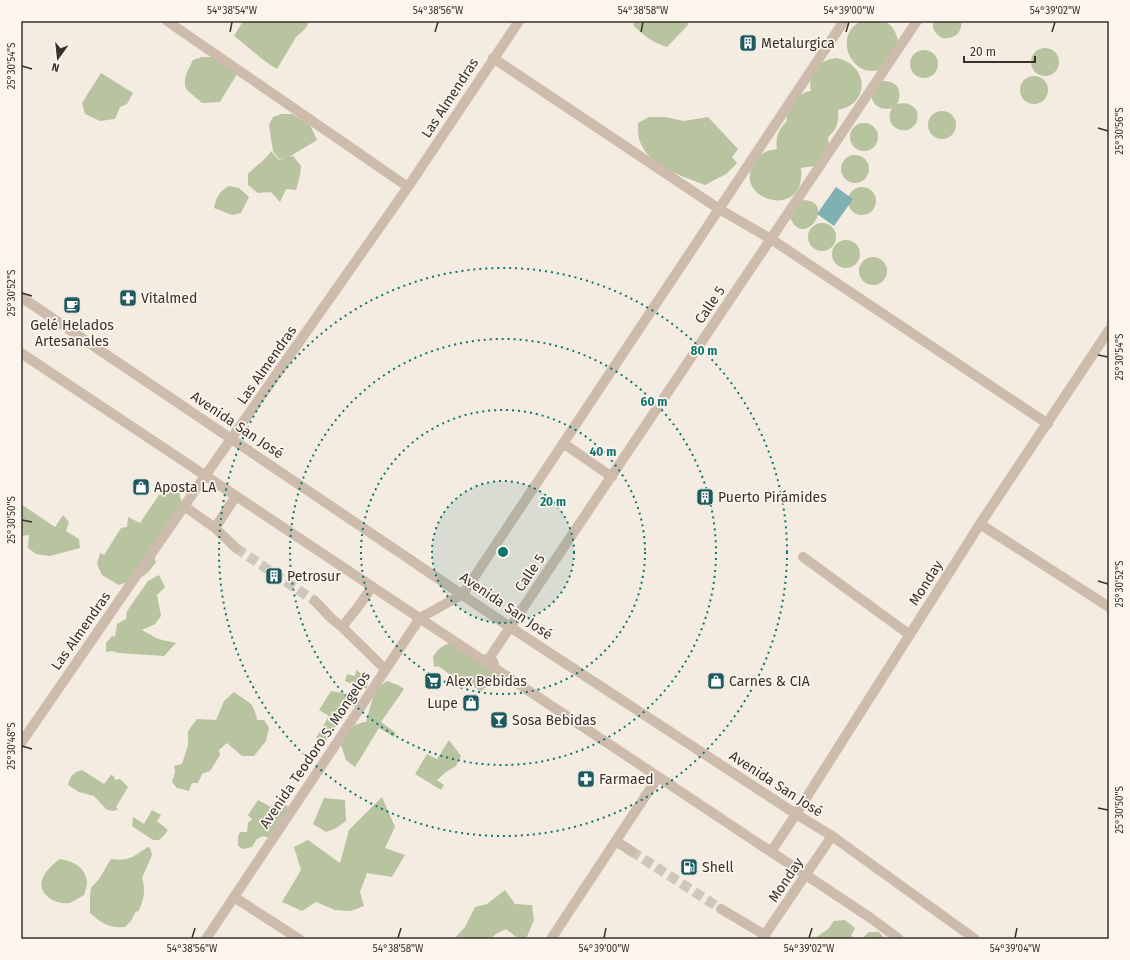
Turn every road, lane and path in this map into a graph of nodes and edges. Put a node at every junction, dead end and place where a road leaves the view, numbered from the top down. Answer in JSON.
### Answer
{"nodes":[{"id":1,"x":167,"y":21,"type":"edge"},
{"id":2,"x":519,"y":21,"type":"edge"},
{"id":3,"x":844,"y":21,"type":"edge"},
{"id":4,"x":917,"y":21,"type":"edge"},
{"id":5,"x":493,"y":58,"type":"junction"},
{"id":6,"x":408,"y":187,"type":"junction"},
{"id":7,"x":719,"y":209,"type":"junction"},
{"id":8,"x":771,"y":239,"type":"junction"},
{"id":9,"x":21,"y":297,"type":"edge"},
{"id":10,"x":1109,"y":330,"type":"edge"},
{"id":11,"x":21,"y":354,"type":"edge"},
{"id":12,"x":1048,"y":424,"type":"junction"},
{"id":13,"x":233,"y":438,"type":"junction"},
{"id":14,"x":563,"y":443,"type":"junction"},
{"id":15,"x":205,"y":476,"type":"junction"},
{"id":16,"x":612,"y":477,"type":"junction"},
{"id":17,"x":236,"y":496,"type":"junction"},
{"id":18,"x":184,"y":506,"type":"junction"},
{"id":19,"x":980,"y":524,"type":"junction"},
{"id":20,"x":215,"y":528,"type":"junction"},
{"id":21,"x":236,"y":548,"type":"tunnel mouth"},
{"id":22,"x":803,"y":557,"type":"dead end"},
{"id":23,"x":372,"y":587,"type":"junction"},
{"id":24,"x":463,"y":594,"type":"junction"},
{"id":25,"x":315,"y":601,"type":"tunnel mouth"},
{"id":26,"x":1109,"y":606,"type":"edge"},
{"id":27,"x":420,"y":618,"type":"junction"},
{"id":28,"x":342,"y":627,"type":"junction"},
{"id":29,"x":510,"y":627,"type":"junction"},
{"id":30,"x":910,"y":635,"type":"junction"},
{"id":31,"x":486,"y":663,"type":"junction"},
{"id":32,"x":385,"y":669,"type":"junction"},
{"id":33,"x":21,"y":743,"type":"edge"},
{"id":34,"x":658,"y":777,"type":"junction"},
{"id":35,"x":796,"y":814,"type":"junction"},
{"id":36,"x":832,"y":836,"type":"junction"},
{"id":37,"x":616,"y":841,"type":"junction"},
{"id":38,"x":631,"y":851,"type":"tunnel mouth"},
{"id":39,"x":771,"y":852,"type":"junction"},
{"id":40,"x":806,"y":876,"type":"junction"},
{"id":41,"x":234,"y":897,"type":"junction"},
{"id":42,"x":721,"y":909,"type":"tunnel mouth"},
{"id":43,"x":764,"y":937,"type":"edge"},
{"id":44,"x":206,"y":939,"type":"edge"},
{"id":45,"x":299,"y":939,"type":"edge"},
{"id":46,"x":551,"y":939,"type":"edge"},
{"id":47,"x":899,"y":939,"type":"edge"},
{"id":48,"x":975,"y":939,"type":"edge"}],
"edges":[{"from":1,"to":6,"type":"street"},
{"from":2,"to":5,"type":"street","name":"Las Almendras"},
{"from":3,"to":7,"type":"street"},
{"from":4,"to":8,"type":"street","name":"Calle 5"},
{"from":5,"to":6,"type":"street","name":"Las Almendras"},
{"from":5,"to":7,"type":"street"},
{"from":6,"to":13,"type":"street","name":"Las Almendras"},
{"from":7,"to":8,"type":"street"},
{"from":7,"to":14,"type":"street"},
{"from":8,"to":12,"type":"street"},
{"from":8,"to":16,"type":"street","name":"Calle 5"},
{"from":9,"to":13,"type":"street","name":"Avenida San José"},
{"from":10,"to":12,"type":"street","name":"Monday"},
{"from":11,"to":15,"type":"street"},
{"from":12,"to":19,"type":"street","name":"Monday"},
{"from":13,"to":15,"type":"street","name":"Las Almendras"},
{"from":13,"to":24,"type":"street","name":"Avenida San José"},
{"from":14,"to":16,"type":"street"},
{"from":14,"to":24,"type":"street"},
{"from":15,"to":17,"type":"street"},
{"from":15,"to":18,"type":"street","name":"Las Almendras"},
{"from":16,"to":29,"type":"street","name":"Calle 5"},
{"from":17,"to":20,"type":"street"},
{"from":17,"to":23,"type":"street"},
{"from":18,"to":20,"type":"street"},
{"from":18,"to":33,"type":"street","name":"Las Almendras"},
{"from":19,"to":26,"type":"street"},
{"from":19,"to":30,"type":"street","name":"Monday"},
{"from":20,"to":21,"type":"street"},
{"from":22,"to":30,"type":"street"},
{"from":23,"to":27,"type":"street"},
{"from":23,"to":28,"type":"street"},
{"from":24,"to":27,"type":"street","name":"Avenida Teodoro S. Mongelos"},
{"from":24,"to":29,"type":"street","name":"Avenida San José"},
{"from":25,"to":28,"type":"street"},
{"from":27,"to":31,"type":"street"},
{"from":27,"to":32,"type":"street","name":"Avenida Teodoro S. Mongelos"},
{"from":28,"to":32,"type":"street"},
{"from":29,"to":31,"type":"street","name":"Calle 5"},
{"from":29,"to":35,"type":"street","name":"Avenida San José"},
{"from":30,"to":35,"type":"street","name":"Monday"},
{"from":31,"to":34,"type":"street"},
{"from":32,"to":41,"type":"street","name":"Avenida Teodoro S. Mongelos"},
{"from":34,"to":37,"type":"street"},
{"from":34,"to":39,"type":"street"},
{"from":35,"to":36,"type":"street","name":"Avenida San José"},
{"from":35,"to":39,"type":"street","name":"Monday"},
{"from":36,"to":40,"type":"street","name":"Monday"},
{"from":36,"to":48,"type":"street","name":"Avenida San José"},
{"from":37,"to":38,"type":"street"},
{"from":37,"to":46,"type":"street"},
{"from":39,"to":40,"type":"street"},
{"from":40,"to":43,"type":"street","name":"Monday"},
{"from":40,"to":47,"type":"street"},
{"from":41,"to":44,"type":"street","name":"Avenida Teodoro S. Mongelos"},
{"from":41,"to":45,"type":"street"},
{"from":42,"to":43,"type":"street"}]}
